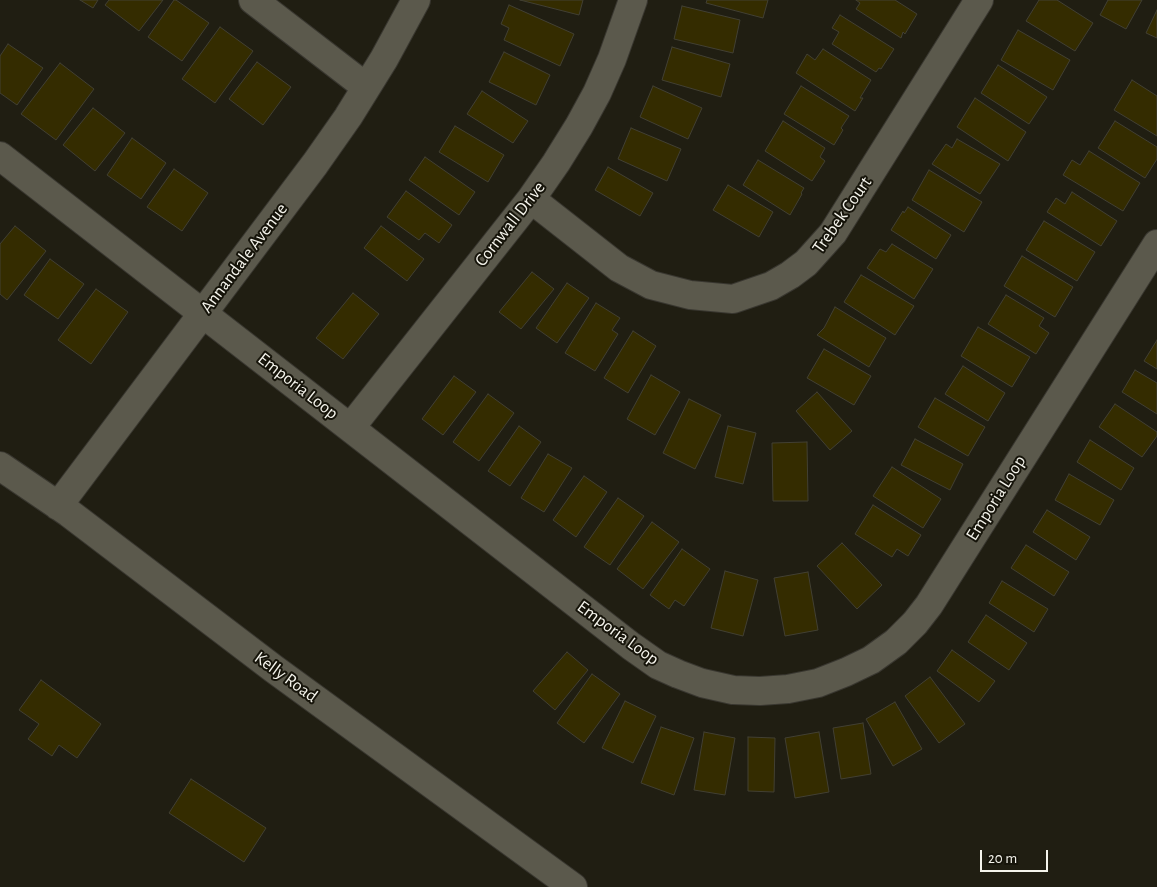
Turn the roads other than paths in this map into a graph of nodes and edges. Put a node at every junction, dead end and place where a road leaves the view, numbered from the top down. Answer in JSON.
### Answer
{"nodes":[{"id":1,"x":253,"y":0,"type":"edge"},
{"id":2,"x":416,"y":0,"type":"edge"},
{"id":3,"x":633,"y":0,"type":"edge"},
{"id":4,"x":979,"y":0,"type":"edge"},
{"id":5,"x":366,"y":87,"type":"junction"},
{"id":6,"x":0,"y":156,"type":"edge"},
{"id":7,"x":531,"y":199,"type":"junction"},
{"id":8,"x":1157,"y":244,"type":"edge"},
{"id":9,"x":203,"y":312,"type":"junction"},
{"id":10,"x":352,"y":427,"type":"junction"},
{"id":11,"x":0,"y":466,"type":"edge"},
{"id":12,"x":58,"y":506,"type":"junction"},
{"id":13,"x":573,"y":887,"type":"edge"}],
"edges":[{"from":1,"to":5,"type":"street"},
{"from":2,"to":5,"type":"street","name":"Annandale Avenue"},
{"from":3,"to":7,"type":"street","name":"Cornwall Drive"},
{"from":4,"to":7,"type":"street","name":"Trebek Court"},
{"from":5,"to":9,"type":"street","name":"Annandale Avenue"},
{"from":6,"to":9,"type":"street","name":"Emporia Loop"},
{"from":7,"to":10,"type":"street","name":"Cornwall Drive"},
{"from":8,"to":10,"type":"street","name":"Emporia Loop"},
{"from":9,"to":10,"type":"street","name":"Emporia Loop"},
{"from":9,"to":12,"type":"street","name":"Annandale Avenue"},
{"from":11,"to":12,"type":"street","name":"Kelly Road"},
{"from":12,"to":13,"type":"street","name":"Kelly Road"}]}
